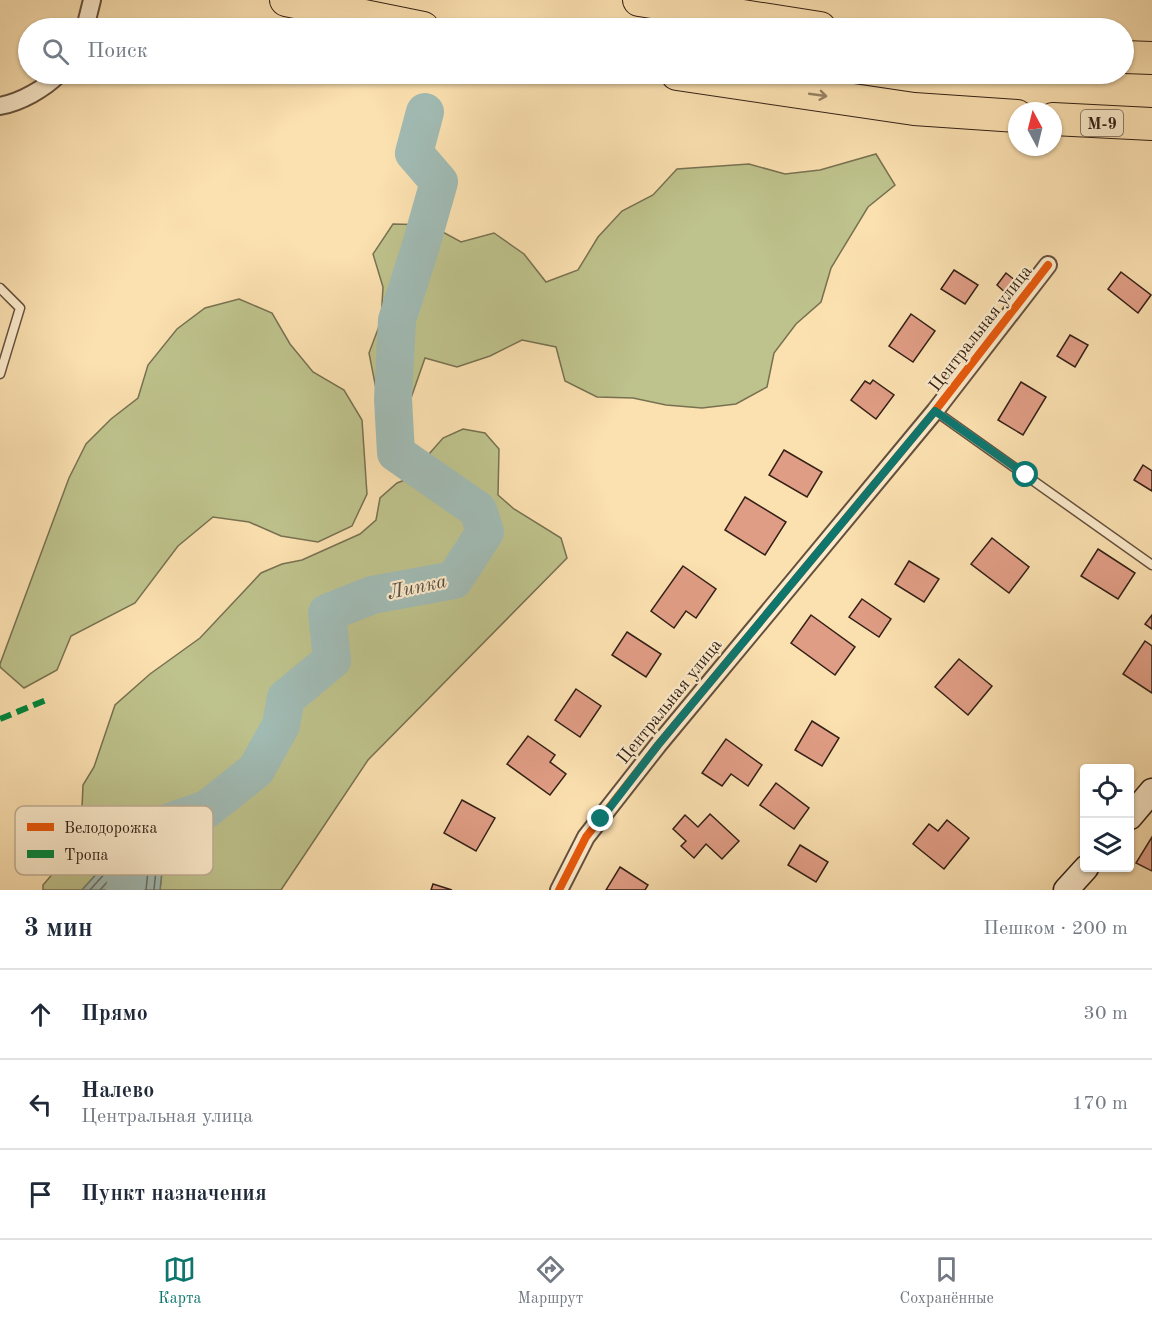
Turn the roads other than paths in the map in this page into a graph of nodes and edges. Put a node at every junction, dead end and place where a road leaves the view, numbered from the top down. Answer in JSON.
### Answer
{"nodes":[{"id":1,"x":92,"y":0,"type":"edge"},
{"id":2,"x":286,"y":0,"type":"edge"},
{"id":3,"x":639,"y":0,"type":"edge"},
{"id":4,"x":88,"y":18,"type":"edge"},
{"id":5,"x":374,"y":18,"type":"edge"},
{"id":6,"x":755,"y":18,"type":"edge"},
{"id":7,"x":1134,"y":57,"type":"edge"},
{"id":8,"x":1152,"y":58,"type":"edge"},
{"id":9,"x":47,"y":84,"type":"edge"},
{"id":10,"x":745,"y":84,"type":"edge"},
{"id":11,"x":0,"y":106,"type":"edge"},
{"id":12,"x":1008,"y":115,"type":"edge"},
{"id":13,"x":1062,"y":119,"type":"edge"},
{"id":14,"x":1152,"y":124,"type":"edge"},
{"id":15,"x":1048,"y":266,"type":"dead end"},
{"id":16,"x":0,"y":288,"type":"edge"},
{"id":17,"x":0,"y":374,"type":"edge"},
{"id":18,"x":935,"y":411,"type":"junction"},
{"id":19,"x":1152,"y":565,"type":"edge"},
{"id":20,"x":1152,"y":791,"type":"edge"},
{"id":21,"x":1134,"y":812,"type":"edge"},
{"id":22,"x":1082,"y":872,"type":"edge"},
{"id":23,"x":559,"y":890,"type":"edge"},
{"id":24,"x":1066,"y":890,"type":"edge"}],
"edges":[{"from":1,"to":4,"type":"street"},
{"from":2,"to":5,"type":"highway"},
{"from":3,"to":6,"type":"highway"},
{"from":7,"to":8,"type":"highway"},
{"from":9,"to":11,"type":"street"},
{"from":10,"to":12,"type":"highway","one_way":true},
{"from":13,"to":14,"type":"highway","number":"М-9"},
{"from":15,"to":18,"type":"street","name":"Центральная улица"},
{"from":16,"to":17,"type":"lane"},
{"from":18,"to":19,"type":"lane"},
{"from":18,"to":23,"type":"street","name":"Центральная улица"},
{"from":20,"to":21,"type":"street"},
{"from":22,"to":24,"type":"street"}]}
